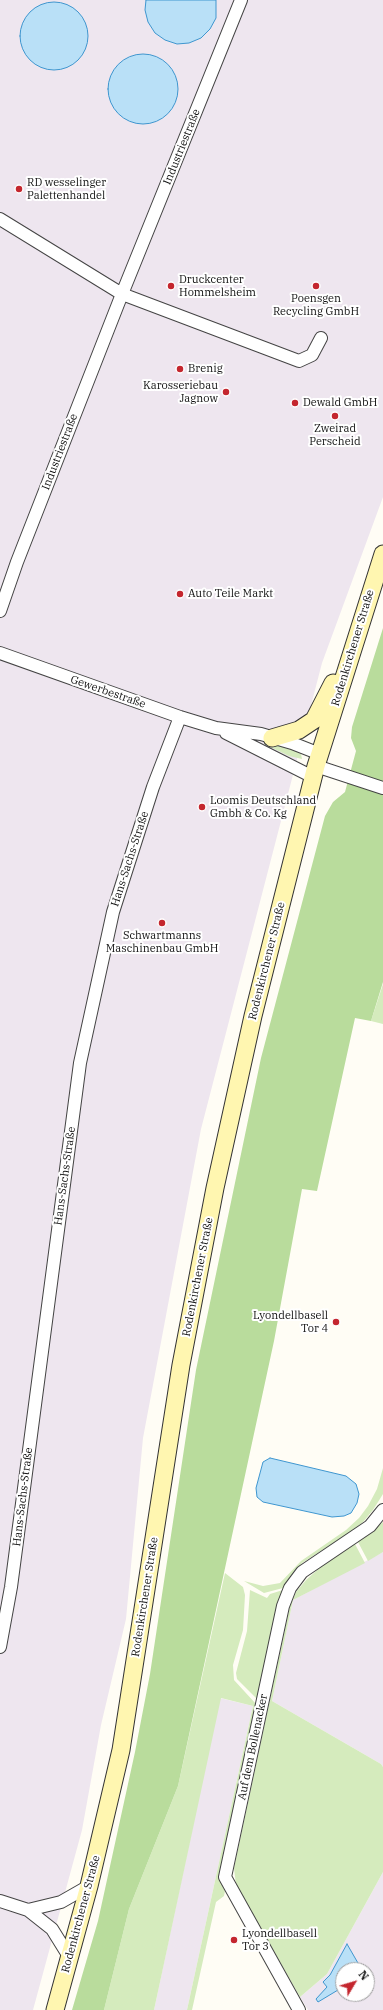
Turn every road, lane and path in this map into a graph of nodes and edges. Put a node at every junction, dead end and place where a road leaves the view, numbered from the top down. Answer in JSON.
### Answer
{"nodes":[{"id":1,"x":242,"y":0,"type":"edge"},
{"id":2,"x":0,"y":219,"type":"edge"},
{"id":3,"x":122,"y":294,"type":"junction"},
{"id":4,"x":321,"y":338,"type":"dead end"},
{"id":5,"x":383,"y":554,"type":"edge"},
{"id":6,"x":0,"y":611,"type":"edge"},
{"id":7,"x":351,"y":652,"type":"junction"},
{"id":8,"x":0,"y":653,"type":"edge"},
{"id":9,"x":180,"y":717,"type":"junction"},
{"id":10,"x":216,"y":728,"type":"junction"},
{"id":11,"x":272,"y":738,"type":"junction"},
{"id":12,"x":316,"y":766,"type":"junction"},
{"id":13,"x":383,"y":788,"type":"edge"},
{"id":14,"x":383,"y":1510,"type":"edge"},
{"id":15,"x":0,"y":1646,"type":"edge"},
{"id":16,"x":89,"y":1886,"type":"junction"},
{"id":17,"x":0,"y":1901,"type":"edge"},
{"id":18,"x":28,"y":1910,"type":"junction"},
{"id":19,"x":70,"y":1958,"type":"junction"},
{"id":20,"x":55,"y":2010,"type":"edge"},
{"id":21,"x":299,"y":2010,"type":"edge"}],
"edges":[{"from":1,"to":3,"type":"street","name":"Industriestraße"},
{"from":2,"to":3,"type":"street"},
{"from":3,"to":4,"type":"street"},
{"from":3,"to":6,"type":"street","name":"Industriestraße"},
{"from":5,"to":7,"type":"main road","name":"Rodenkirchener Straße"},
{"from":7,"to":11,"type":"main road"},
{"from":7,"to":12,"type":"main road","name":"Rodenkirchener Straße"},
{"from":8,"to":9,"type":"street","name":"Gewerbestraße"},
{"from":9,"to":10,"type":"street","name":"Gewerbestraße"},
{"from":9,"to":15,"type":"street","name":"Hans-Sachs-Straße"},
{"from":10,"to":11,"type":"street","name":"Gewerbestraße"},
{"from":10,"to":12,"type":"street","name":"Gewerbestraße"},
{"from":11,"to":12,"type":"street","name":"Gewerbestraße"},
{"from":12,"to":13,"type":"street"},
{"from":12,"to":16,"type":"main road","name":"Rodenkirchener Straße"},
{"from":14,"to":21,"type":"street","name":"Auf dem Bollenacker"},
{"from":16,"to":18,"type":"street"},
{"from":16,"to":19,"type":"main road","name":"Rodenkirchener Straße"},
{"from":17,"to":18,"type":"street"},
{"from":18,"to":19,"type":"street"},
{"from":19,"to":20,"type":"main road","name":"Rodenkirchener Straße"}]}
